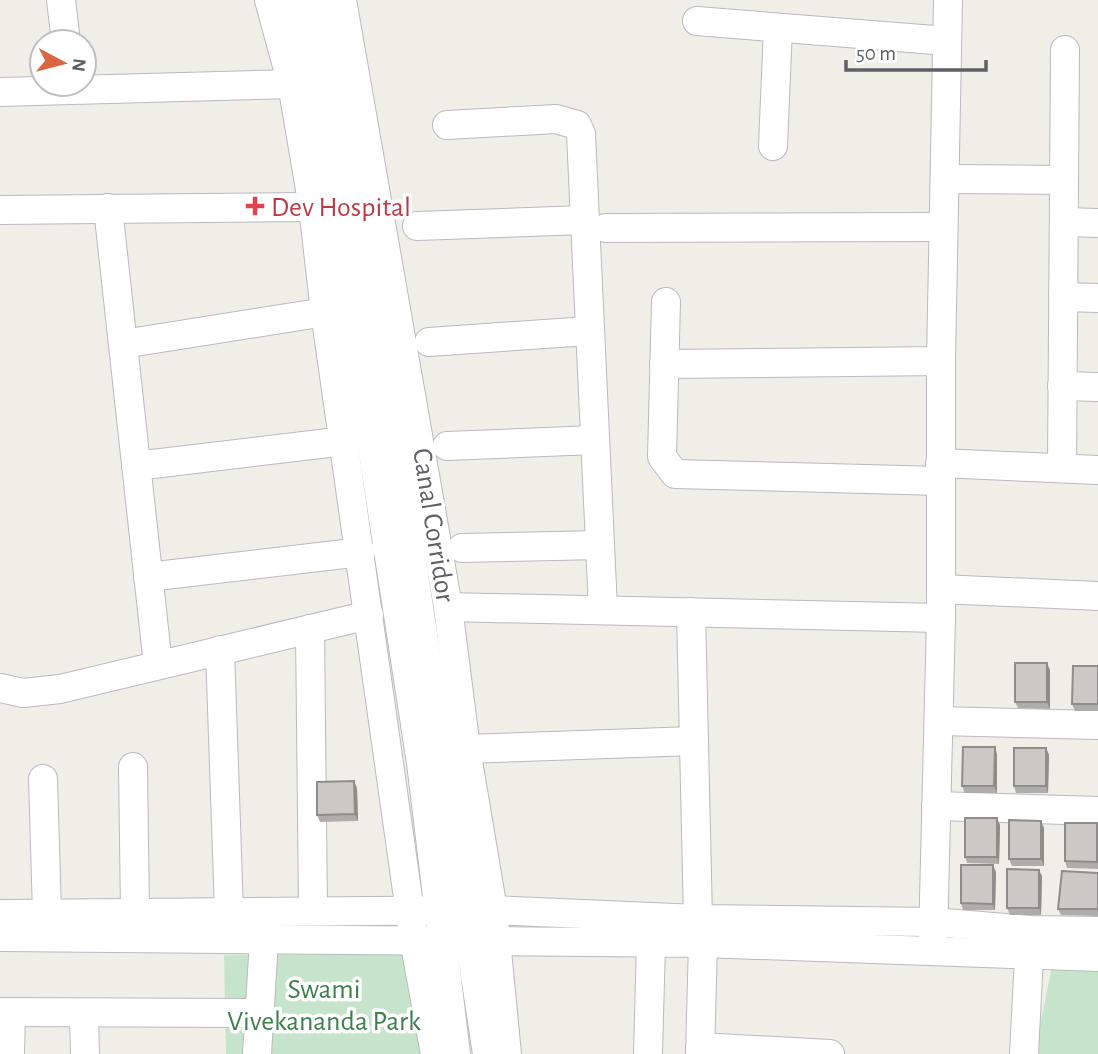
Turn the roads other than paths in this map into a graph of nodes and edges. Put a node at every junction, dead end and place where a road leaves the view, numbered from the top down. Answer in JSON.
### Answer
{"nodes":[{"id":1,"x":61,"y":0,"type":"edge"},
{"id":2,"x":269,"y":0,"type":"edge"},
{"id":3,"x":294,"y":0,"type":"edge"},
{"id":4,"x":319,"y":0,"type":"edge"},
{"id":5,"x":342,"y":0,"type":"edge"},
{"id":6,"x":948,"y":0,"type":"edge"},
{"id":7,"x":765,"y":18,"type":"edge"},
{"id":8,"x":697,"y":21,"type":"dead end"},
{"id":9,"x":64,"y":28,"type":"edge"},
{"id":10,"x":947,"y":41,"type":"junction"},
{"id":11,"x":1065,"y":50,"type":"dead end"},
{"id":12,"x":292,"y":84,"type":"junction"},
{"id":13,"x":98,"y":87,"type":"edge"},
{"id":14,"x":28,"y":90,"type":"edge"},
{"id":15,"x":0,"y":92,"type":"edge"},
{"id":16,"x":447,"y":125,"type":"dead end"},
{"id":17,"x":773,"y":146,"type":"dead end"},
{"id":18,"x":945,"y":179,"type":"junction"},
{"id":19,"x":1064,"y":180,"type":"junction"},
{"id":20,"x":313,"y":207,"type":"junction"},
{"id":21,"x":108,"y":208,"type":"junction"},
{"id":22,"x":0,"y":210,"type":"edge"},
{"id":23,"x":1064,"y":222,"type":"junction"},
{"id":24,"x":1098,"y":223,"type":"edge"},
{"id":25,"x":595,"y":224,"type":"junction"},
{"id":26,"x":417,"y":226,"type":"dead end"},
{"id":27,"x":943,"y":227,"type":"junction"},
{"id":28,"x":1063,"y":297,"type":"junction"},
{"id":29,"x":1098,"y":299,"type":"edge"},
{"id":30,"x":666,"y":302,"type":"dead end"},
{"id":31,"x":325,"y":312,"type":"junction"},
{"id":32,"x":588,"y":331,"type":"junction"},
{"id":33,"x":429,"y":342,"type":"dead end"},
{"id":34,"x":123,"y":345,"type":"junction"},
{"id":35,"x":941,"y":361,"type":"junction"},
{"id":36,"x":664,"y":364,"type":"junction"},
{"id":37,"x":1062,"y":386,"type":"junction"},
{"id":38,"x":1098,"y":387,"type":"edge"},
{"id":39,"x":345,"y":440,"type":"junction"},
{"id":40,"x":595,"y":440,"type":"junction"},
{"id":41,"x":447,"y":446,"type":"dead end"},
{"id":42,"x":136,"y":466,"type":"junction"},
{"id":43,"x":1062,"y":468,"type":"junction"},
{"id":44,"x":1098,"y":470,"type":"edge"},
{"id":45,"x":940,"y":472,"type":"junction"},
{"id":46,"x":600,"y":545,"type":"junction"},
{"id":47,"x":462,"y":548,"type":"dead end"},
{"id":48,"x":361,"y":552,"type":"junction"},
{"id":49,"x":149,"y":577,"type":"junction"},
{"id":50,"x":941,"y":589,"type":"junction"},
{"id":51,"x":1098,"y":596,"type":"edge"},
{"id":52,"x":448,"y":607,"type":"junction"},
{"id":53,"x":603,"y":609,"type":"junction"},
{"id":54,"x":691,"y":612,"type":"junction"},
{"id":55,"x":369,"y":615,"type":"junction"},
{"id":56,"x":941,"y":618,"type":"junction"},
{"id":57,"x":310,"y":629,"type":"junction"},
{"id":58,"x":220,"y":650,"type":"junction"},
{"id":59,"x":158,"y":665,"type":"junction"},
{"id":60,"x":0,"y":688,"type":"edge"},
{"id":61,"x":939,"y":721,"type":"junction"},
{"id":62,"x":1098,"y":725,"type":"edge"},
{"id":63,"x":694,"y":741,"type":"junction"},
{"id":64,"x":466,"y":749,"type":"junction"},
{"id":65,"x":133,"y":767,"type":"dead end"},
{"id":66,"x":43,"y":779,"type":"dead end"},
{"id":67,"x":936,"y":806,"type":"junction"},
{"id":68,"x":1098,"y":811,"type":"edge"},
{"id":69,"x":410,"y":909,"type":"junction"},
{"id":70,"x":313,"y":910,"type":"junction"},
{"id":71,"x":451,"y":910,"type":"junction"},
{"id":72,"x":493,"y":910,"type":"junction"},
{"id":73,"x":229,"y":911,"type":"junction"},
{"id":74,"x":266,"y":911,"type":"junction"},
{"id":75,"x":135,"y":912,"type":"junction"},
{"id":76,"x":47,"y":913,"type":"junction"},
{"id":77,"x":0,"y":914,"type":"edge"},
{"id":78,"x":933,"y":922,"type":"junction"},
{"id":79,"x":701,"y":931,"type":"junction"},
{"id":80,"x":1098,"y":931,"type":"edge"},
{"id":81,"x":0,"y":937,"type":"edge"},
{"id":82,"x":264,"y":941,"type":"junction"},
{"id":83,"x":455,"y":941,"type":"junction"},
{"id":84,"x":651,"y":943,"type":"junction"},
{"id":85,"x":1030,"y":943,"type":"junction"},
{"id":86,"x":933,"y":952,"type":"junction"},
{"id":87,"x":1098,"y":957,"type":"edge"},
{"id":88,"x":5,"y":1012,"type":"edge"},
{"id":89,"x":84,"y":1013,"type":"junction"},
{"id":90,"x":260,"y":1013,"type":"junction"},
{"id":91,"x":700,"y":1051,"type":"edge"},
{"id":92,"x":10,"y":1054,"type":"edge"},
{"id":93,"x":85,"y":1054,"type":"edge"},
{"id":94,"x":257,"y":1054,"type":"edge"},
{"id":95,"x":435,"y":1054,"type":"edge"},
{"id":96,"x":456,"y":1054,"type":"edge"},
{"id":97,"x":487,"y":1054,"type":"edge"},
{"id":98,"x":507,"y":1054,"type":"edge"},
{"id":99,"x":649,"y":1054,"type":"edge"},
{"id":100,"x":830,"y":1054,"type":"edge"},
{"id":101,"x":1024,"y":1054,"type":"edge"}],
"edges":[{"from":1,"to":9,"type":"street"},
{"from":2,"to":12,"type":"street"},
{"from":3,"to":71,"type":"street"},
{"from":4,"to":71,"type":"street"},
{"from":5,"to":52,"type":"street","name":"Canal Corridor"},
{"from":6,"to":10,"type":"street"},
{"from":7,"to":8,"type":"street"},
{"from":7,"to":10,"type":"street"},
{"from":7,"to":17,"type":"street"},
{"from":10,"to":18,"type":"street"},
{"from":11,"to":19,"type":"street"},
{"from":12,"to":13,"type":"street"},
{"from":12,"to":20,"type":"street"},
{"from":14,"to":15,"type":"street"},
{"from":16,"to":25,"type":"street"},
{"from":18,"to":19,"type":"street"},
{"from":18,"to":27,"type":"street"},
{"from":19,"to":23,"type":"street"},
{"from":20,"to":21,"type":"street"},
{"from":20,"to":31,"type":"street"},
{"from":21,"to":22,"type":"street"},
{"from":21,"to":34,"type":"street"},
{"from":23,"to":24,"type":"street"},
{"from":23,"to":28,"type":"street"},
{"from":25,"to":26,"type":"street"},
{"from":25,"to":27,"type":"street"},
{"from":25,"to":32,"type":"street"},
{"from":27,"to":35,"type":"street"},
{"from":28,"to":29,"type":"street"},
{"from":28,"to":37,"type":"street"},
{"from":30,"to":36,"type":"street"},
{"from":31,"to":34,"type":"street"},
{"from":31,"to":39,"type":"street"},
{"from":32,"to":33,"type":"street"},
{"from":32,"to":40,"type":"street"},
{"from":34,"to":42,"type":"street"},
{"from":35,"to":36,"type":"street"},
{"from":35,"to":45,"type":"street"},
{"from":36,"to":45,"type":"street"},
{"from":37,"to":38,"type":"street"},
{"from":37,"to":43,"type":"street"},
{"from":39,"to":42,"type":"street"},
{"from":39,"to":48,"type":"street"},
{"from":40,"to":41,"type":"street"},
{"from":40,"to":46,"type":"street"},
{"from":42,"to":49,"type":"street"},
{"from":43,"to":44,"type":"street"},
{"from":43,"to":45,"type":"street"},
{"from":45,"to":50,"type":"street"},
{"from":46,"to":47,"type":"street"},
{"from":46,"to":53,"type":"street"},
{"from":48,"to":49,"type":"street"},
{"from":48,"to":55,"type":"street"},
{"from":49,"to":59,"type":"street"},
{"from":50,"to":51,"type":"street"},
{"from":50,"to":56,"type":"street"},
{"from":52,"to":53,"type":"street"},
{"from":52,"to":64,"type":"street","name":"Canal Corridor"},
{"from":53,"to":54,"type":"street"},
{"from":54,"to":56,"type":"street"},
{"from":54,"to":63,"type":"street"},
{"from":55,"to":57,"type":"street"},
{"from":55,"to":69,"type":"street"},
{"from":56,"to":61,"type":"street"},
{"from":57,"to":58,"type":"street"},
{"from":57,"to":70,"type":"street"},
{"from":58,"to":59,"type":"street"},
{"from":58,"to":73,"type":"street"},
{"from":59,"to":60,"type":"street"},
{"from":61,"to":62,"type":"street"},
{"from":61,"to":67,"type":"street"},
{"from":63,"to":64,"type":"street"},
{"from":63,"to":79,"type":"street"},
{"from":64,"to":72,"type":"street","name":"Canal Corridor"},
{"from":65,"to":75,"type":"street"},
{"from":66,"to":76,"type":"street"},
{"from":67,"to":68,"type":"street"},
{"from":67,"to":78,"type":"street"},
{"from":69,"to":70,"type":"street"},
{"from":69,"to":71,"type":"street"},
{"from":69,"to":83,"type":"street"},
{"from":70,"to":74,"type":"street"},
{"from":71,"to":72,"type":"street"},
{"from":71,"to":83,"type":"street"},
{"from":72,"to":79,"type":"street"},
{"from":72,"to":83,"type":"street","name":"Canal Corridor"},
{"from":73,"to":74,"type":"street"},
{"from":73,"to":75,"type":"street"},
{"from":74,"to":82,"type":"street"},
{"from":75,"to":76,"type":"street"},
{"from":76,"to":77,"type":"street"},
{"from":78,"to":79,"type":"street"},
{"from":78,"to":85,"type":"street"},
{"from":78,"to":86,"type":"street"},
{"from":79,"to":84,"type":"street"},
{"from":79,"to":86,"type":"street"},
{"from":79,"to":91,"type":"street"},
{"from":80,"to":85,"type":"street"},
{"from":81,"to":82,"type":"street"},
{"from":82,"to":83,"type":"street"},
{"from":82,"to":90,"type":"street"},
{"from":83,"to":84,"type":"street"},
{"from":83,"to":95,"type":"street"},
{"from":83,"to":96,"type":"street"},
{"from":83,"to":97,"type":"street"},
{"from":83,"to":98,"type":"street","name":"Canal Corridor"},
{"from":84,"to":99,"type":"street"},
{"from":85,"to":86,"type":"street"},
{"from":85,"to":87,"type":"street"},
{"from":85,"to":101,"type":"street"},
{"from":88,"to":89,"type":"street"},
{"from":88,"to":92,"type":"street"},
{"from":89,"to":90,"type":"street"},
{"from":89,"to":93,"type":"street"},
{"from":90,"to":94,"type":"street"},
{"from":91,"to":100,"type":"street"}]}
